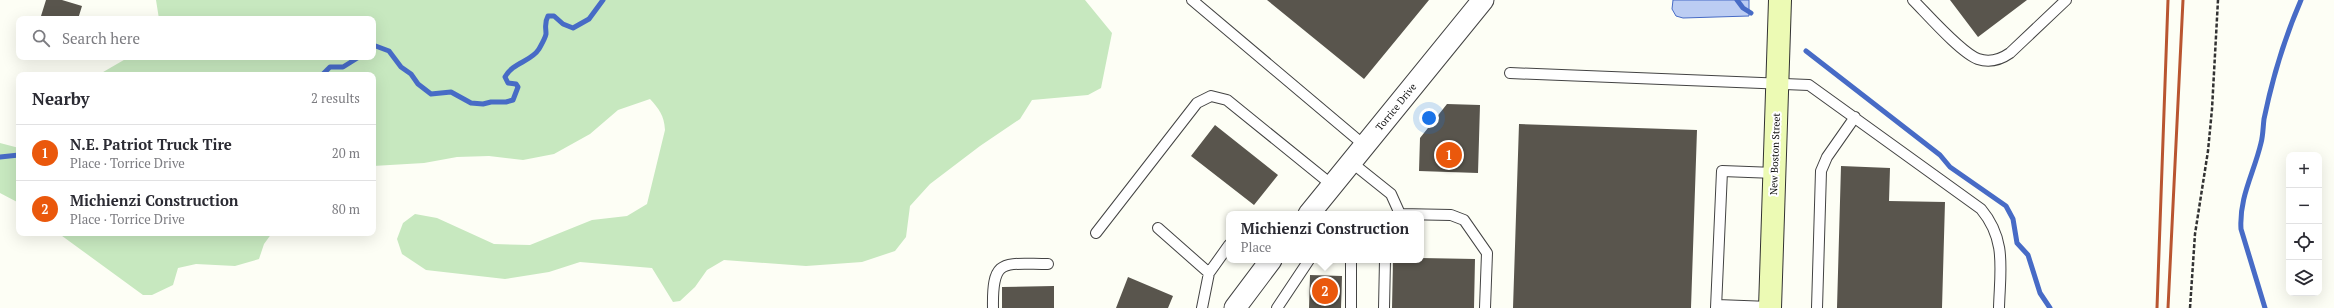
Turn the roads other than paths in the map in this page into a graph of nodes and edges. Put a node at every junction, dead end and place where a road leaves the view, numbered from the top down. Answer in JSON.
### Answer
{"nodes":[{"id":1,"x":1192,"y":0,"type":"edge"},
{"id":2,"x":1483,"y":0,"type":"edge"},
{"id":3,"x":1780,"y":0,"type":"edge"},
{"id":4,"x":1913,"y":0,"type":"edge"},
{"id":5,"x":2066,"y":0,"type":"edge"},
{"id":6,"x":1510,"y":73,"type":"dead end"},
{"id":7,"x":1778,"y":83,"type":"junction"},
{"id":8,"x":1855,"y":118,"type":"junction"},
{"id":9,"x":1364,"y":145,"type":"junction"},
{"id":10,"x":1351,"y":162,"type":"junction"},
{"id":11,"x":1775,"y":173,"type":"junction"},
{"id":12,"x":1332,"y":185,"type":"junction"},
{"id":13,"x":1314,"y":211,"type":"edge"},
{"id":14,"x":1399,"y":211,"type":"edge"},
{"id":15,"x":1424,"y":214,"type":"edge"},
{"id":16,"x":1158,"y":228,"type":"dead end"},
{"id":17,"x":1096,"y":233,"type":"dead end"},
{"id":18,"x":1226,"y":249,"type":"edge"},
{"id":19,"x":1269,"y":263,"type":"edge"},
{"id":20,"x":1307,"y":263,"type":"edge"},
{"id":21,"x":1351,"y":263,"type":"edge"},
{"id":22,"x":1385,"y":263,"type":"edge"},
{"id":23,"x":1048,"y":264,"type":"dead end"},
{"id":24,"x":1209,"y":274,"type":"junction"},
{"id":25,"x":1717,"y":307,"type":"edge"},
{"id":26,"x":993,"y":308,"type":"edge"},
{"id":27,"x":1202,"y":308,"type":"edge"},
{"id":28,"x":1235,"y":308,"type":"edge"},
{"id":29,"x":1277,"y":308,"type":"edge"},
{"id":30,"x":1351,"y":308,"type":"edge"},
{"id":31,"x":1384,"y":308,"type":"edge"},
{"id":32,"x":1486,"y":308,"type":"edge"},
{"id":33,"x":1770,"y":308,"type":"edge"},
{"id":34,"x":1817,"y":308,"type":"edge"},
{"id":35,"x":1999,"y":308,"type":"edge"}],
"edges":[{"from":1,"to":9,"type":"lane"},
{"from":2,"to":9,"type":"street","name":"Torrice Drive"},
{"from":3,"to":7,"type":"main road","name":"New Boston Street"},
{"from":4,"to":5,"type":"lane"},
{"from":6,"to":7,"type":"lane"},
{"from":7,"to":8,"type":"lane"},
{"from":7,"to":11,"type":"main road","name":"New Boston Street"},
{"from":8,"to":34,"type":"lane"},
{"from":8,"to":35,"type":"lane"},
{"from":9,"to":10,"type":"street","name":"Torrice Drive"},
{"from":10,"to":12,"type":"street","name":"Torrice Drive"},
{"from":10,"to":14,"type":"lane"},
{"from":11,"to":25,"type":"lane"},
{"from":11,"to":33,"type":"main road","name":"New Boston Street"},
{"from":12,"to":13,"type":"street","name":"Torrice Drive"},
{"from":12,"to":17,"type":"lane"},
{"from":15,"to":32,"type":"lane"},
{"from":16,"to":24,"type":"lane"},
{"from":18,"to":24,"type":"lane"},
{"from":19,"to":28,"type":"street"},
{"from":20,"to":29,"type":"lane"},
{"from":21,"to":30,"type":"lane"},
{"from":22,"to":31,"type":"lane"},
{"from":23,"to":26,"type":"lane"},
{"from":24,"to":27,"type":"lane"},
{"from":25,"to":33,"type":"lane"}]}
